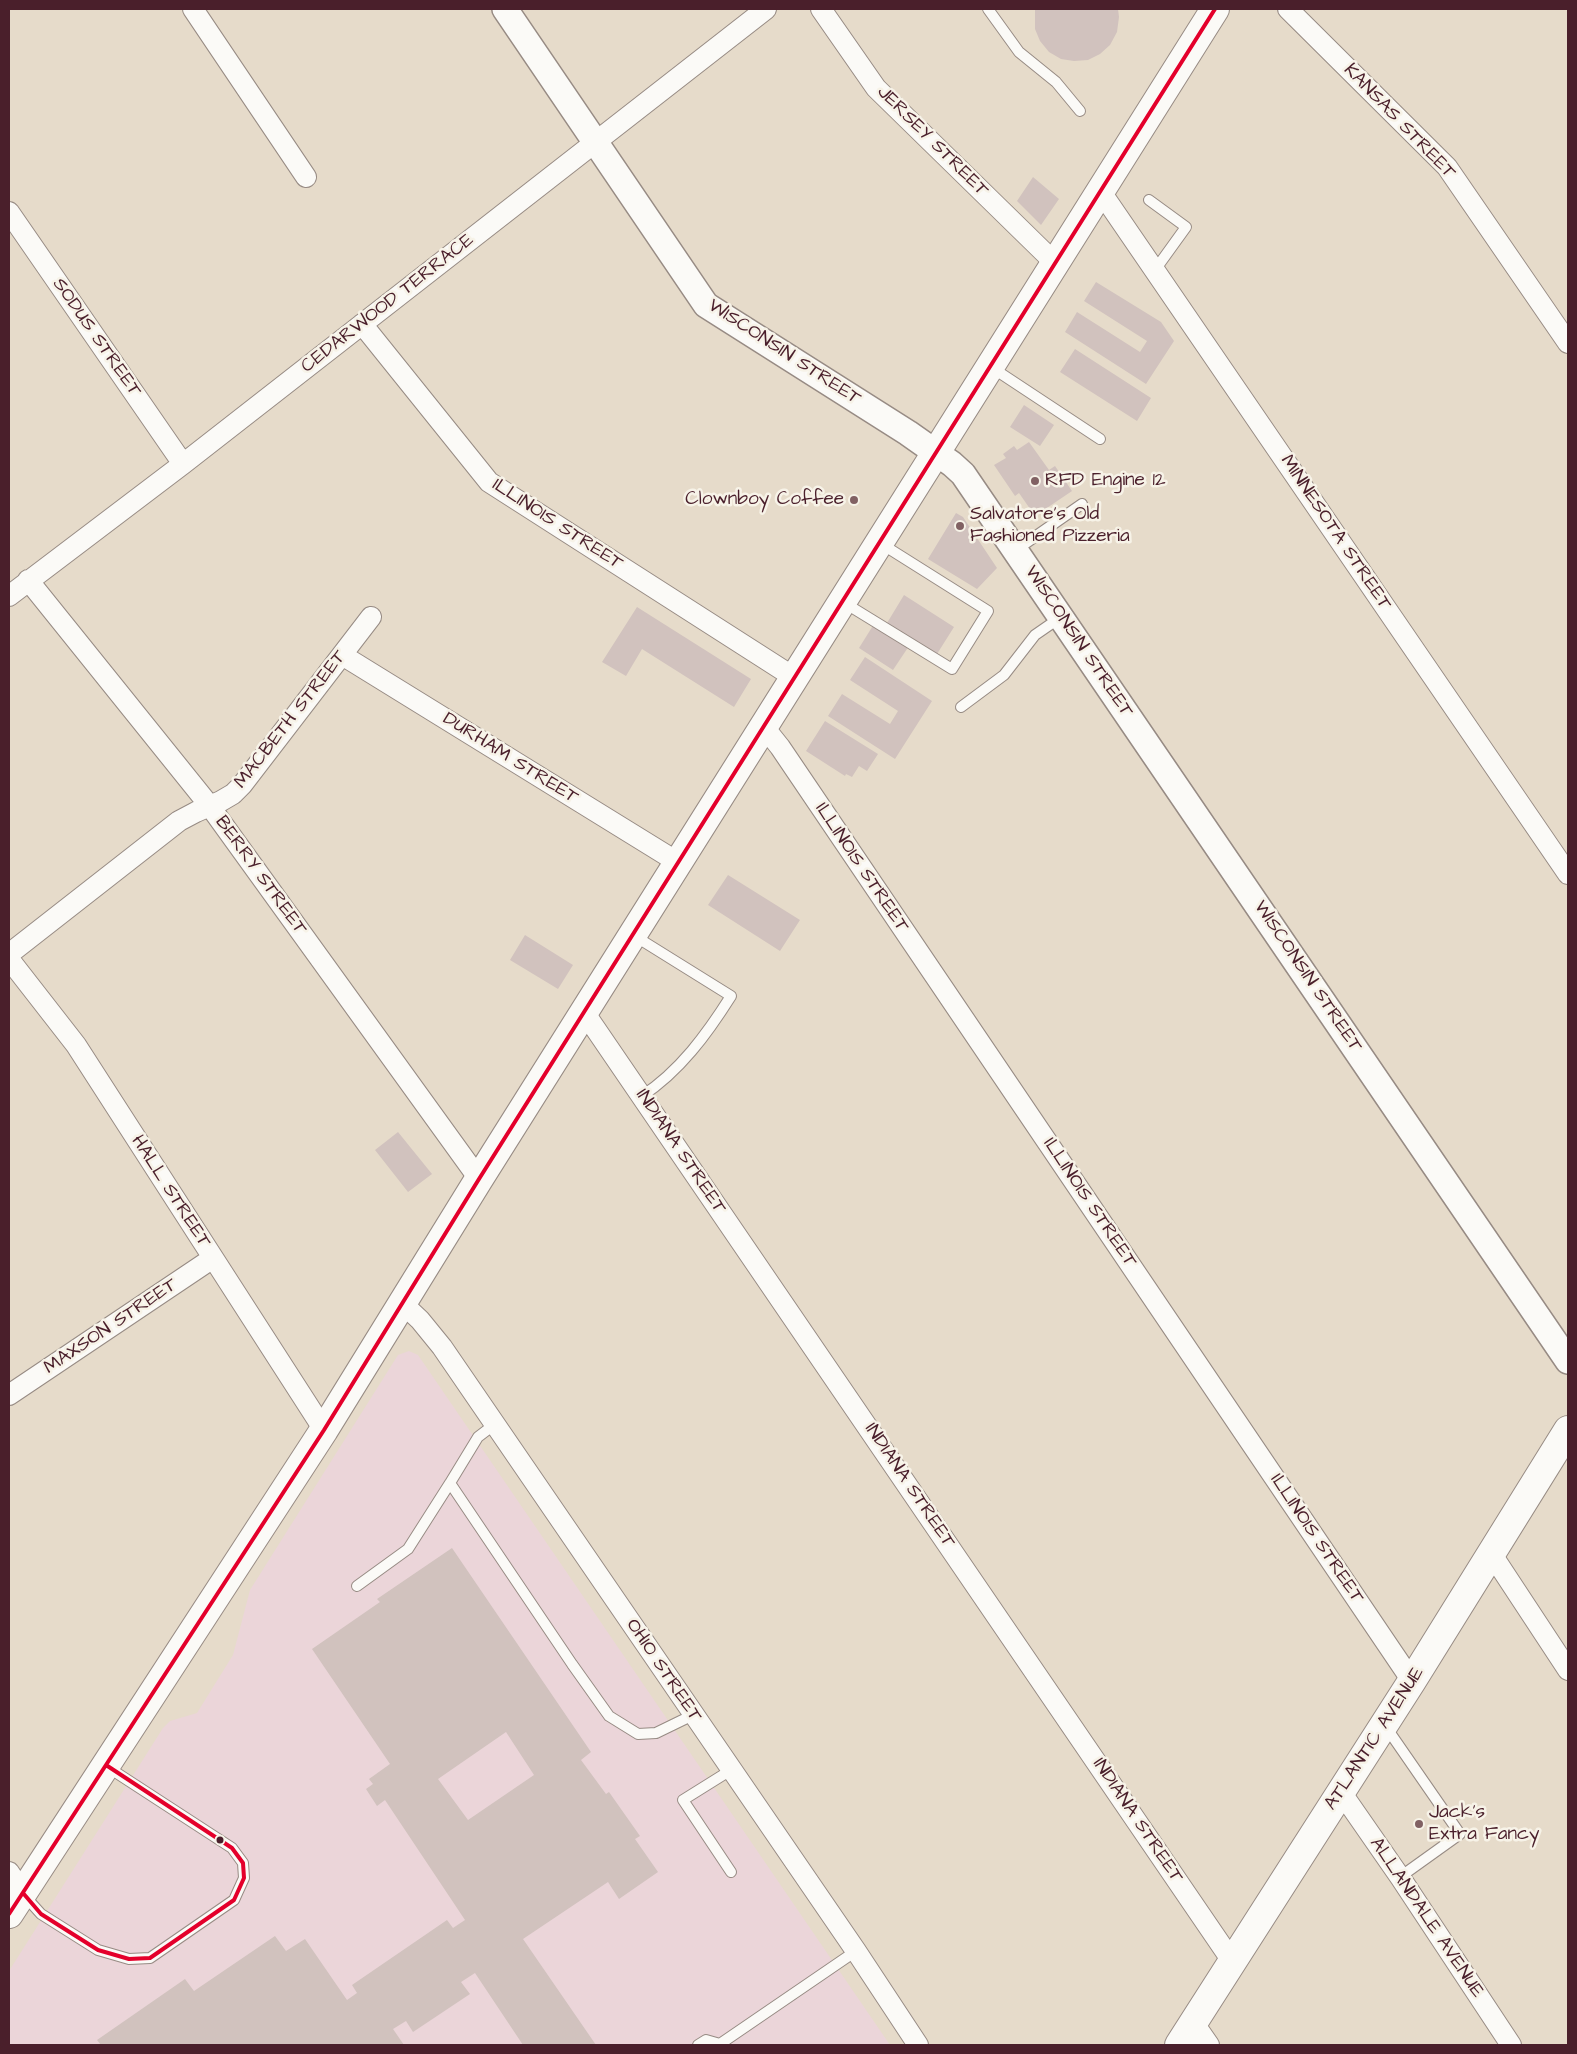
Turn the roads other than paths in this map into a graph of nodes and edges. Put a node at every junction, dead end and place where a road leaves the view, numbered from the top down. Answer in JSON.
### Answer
{"nodes":[{"id":1,"x":193,"y":9,"type":"edge"},
{"id":2,"x":505,"y":9,"type":"edge"},
{"id":3,"x":766,"y":9,"type":"edge"},
{"id":4,"x":821,"y":9,"type":"edge"},
{"id":5,"x":988,"y":9,"type":"edge"},
{"id":6,"x":1215,"y":9,"type":"edge"},
{"id":7,"x":1288,"y":9,"type":"edge"},
{"id":8,"x":1080,"y":111,"type":"dead end"},
{"id":9,"x":596,"y":142,"type":"junction"},
{"id":10,"x":306,"y":177,"type":"dead end"},
{"id":11,"x":1101,"y":192,"type":"junction"},
{"id":12,"x":1149,"y":200,"type":"dead end"},
{"id":13,"x":9,"y":212,"type":"edge"},
{"id":14,"x":1056,"y":264,"type":"junction"},
{"id":15,"x":1155,"y":270,"type":"junction"},
{"id":16,"x":362,"y":324,"type":"junction"},
{"id":17,"x":1568,"y":343,"type":"edge"},
{"id":18,"x":990,"y":367,"type":"junction"},
{"id":19,"x":1100,"y":440,"type":"dead end"},
{"id":20,"x":937,"y":453,"type":"junction"},
{"id":21,"x":183,"y":464,"type":"junction"},
{"id":22,"x":1082,"y":504,"type":"dead end"},
{"id":23,"x":880,"y":543,"type":"junction"},
{"id":24,"x":1015,"y":550,"type":"junction"},
{"id":25,"x":28,"y":580,"type":"junction"},
{"id":26,"x":9,"y":596,"type":"edge"},
{"id":27,"x":843,"y":602,"type":"junction"},
{"id":28,"x":371,"y":617,"type":"dead end"},
{"id":29,"x":1062,"y":617,"type":"junction"},
{"id":30,"x":342,"y":655,"type":"junction"},
{"id":31,"x":795,"y":678,"type":"junction"},
{"id":32,"x":961,"y":707,"type":"dead end"},
{"id":33,"x":764,"y":727,"type":"junction"},
{"id":34,"x":209,"y":805,"type":"junction"},
{"id":35,"x":679,"y":862,"type":"junction"},
{"id":36,"x":1568,"y":874,"type":"edge"},
{"id":37,"x":633,"y":935,"type":"junction"},
{"id":38,"x":9,"y":954,"type":"edge"},
{"id":39,"x":9,"y":959,"type":"edge"},
{"id":40,"x":584,"y":1012,"type":"junction"},
{"id":41,"x":642,"y":1096,"type":"junction"},
{"id":42,"x":479,"y":1180,"type":"junction"},
{"id":43,"x":214,"y":1258,"type":"junction"},
{"id":44,"x":402,"y":1303,"type":"junction"},
{"id":45,"x":1568,"y":1361,"type":"edge"},
{"id":46,"x":9,"y":1395,"type":"edge"},
{"id":47,"x":495,"y":1424,"type":"junction"},
{"id":48,"x":324,"y":1430,"type":"junction"},
{"id":49,"x":1568,"y":1430,"type":"edge"},
{"id":50,"x":450,"y":1483,"type":"junction"},
{"id":51,"x":1492,"y":1553,"type":"junction"},
{"id":52,"x":357,"y":1586,"type":"dead end"},
{"id":53,"x":1568,"y":1670,"type":"edge"},
{"id":54,"x":1412,"y":1681,"type":"junction"},
{"id":55,"x":693,"y":1715,"type":"junction"},
{"id":56,"x":1384,"y":1724,"type":"junction"},
{"id":57,"x":106,"y":1766,"type":"junction"},
{"id":58,"x":732,"y":1770,"type":"junction"},
{"id":59,"x":1341,"y":1792,"type":"junction"},
{"id":60,"x":731,"y":1872,"type":"dead end"},
{"id":61,"x":1400,"y":1877,"type":"junction"},
{"id":62,"x":13,"y":1893,"type":"edge"},
{"id":63,"x":856,"y":1951,"type":"junction"},
{"id":64,"x":1232,"y":1961,"type":"junction"},
{"id":65,"x":1193,"y":2022,"type":"junction"},
{"id":66,"x":698,"y":2045,"type":"edge"},
{"id":67,"x":918,"y":2045,"type":"edge"},
{"id":68,"x":1179,"y":2045,"type":"edge"},
{"id":69,"x":1208,"y":2045,"type":"edge"},
{"id":70,"x":1511,"y":2045,"type":"edge"}],
"edges":[{"from":1,"to":10,"type":"street"},
{"from":2,"to":9,"type":"street","name":"WISCONSIN STREET"},
{"from":3,"to":9,"type":"street","name":"CEDARWOOD TERRACE"},
{"from":4,"to":14,"type":"street","name":"JERSEY STREET"},
{"from":5,"to":8,"type":"lane"},
{"from":6,"to":11,"type":"main road"},
{"from":7,"to":17,"type":"street","name":"KANSAS STREET"},
{"from":9,"to":16,"type":"street","name":"CEDARWOOD TERRACE"},
{"from":9,"to":20,"type":"street","name":"WISCONSIN STREET"},
{"from":11,"to":14,"type":"main road"},
{"from":11,"to":15,"type":"street","name":"MINNESOTA STREET"},
{"from":12,"to":15,"type":"lane"},
{"from":13,"to":21,"type":"street","name":"SODUS STREET"},
{"from":14,"to":18,"type":"main road"},
{"from":15,"to":36,"type":"street","name":"MINNESOTA STREET"},
{"from":16,"to":21,"type":"street","name":"CEDARWOOD TERRACE"},
{"from":16,"to":31,"type":"street","name":"ILLINOIS STREET"},
{"from":18,"to":19,"type":"lane"},
{"from":18,"to":20,"type":"main road"},
{"from":20,"to":23,"type":"main road"},
{"from":20,"to":24,"type":"street","name":"WISCONSIN STREET"},
{"from":21,"to":25,"type":"street","name":"CEDARWOOD TERRACE"},
{"from":22,"to":24,"type":"lane"},
{"from":23,"to":27,"type":"main road"},
{"from":23,"to":27,"type":"lane"},
{"from":24,"to":29,"type":"street","name":"WISCONSIN STREET"},
{"from":25,"to":26,"type":"street","name":"CEDARWOOD TERRACE"},
{"from":25,"to":34,"type":"street","name":"BERRY STREET"},
{"from":27,"to":31,"type":"main road"},
{"from":28,"to":30,"type":"street","name":"MACBETH STREET"},
{"from":29,"to":32,"type":"lane"},
{"from":29,"to":45,"type":"street","name":"WISCONSIN STREET"},
{"from":30,"to":34,"type":"street","name":"MACBETH STREET"},
{"from":30,"to":35,"type":"street","name":"DURHAM STREET"},
{"from":31,"to":33,"type":"main road"},
{"from":33,"to":35,"type":"main road"},
{"from":33,"to":54,"type":"street","name":"ILLINOIS STREET"},
{"from":34,"to":38,"type":"street","name":"MACBETH STREET"},
{"from":34,"to":42,"type":"street","name":"BERRY STREET"},
{"from":35,"to":37,"type":"main road"},
{"from":37,"to":40,"type":"main road"},
{"from":37,"to":41,"type":"lane"},
{"from":39,"to":43,"type":"street","name":"HALL STREET"},
{"from":40,"to":41,"type":"street","name":"INDIANA STREET"},
{"from":40,"to":42,"type":"main road"},
{"from":41,"to":64,"type":"street","name":"INDIANA STREET"},
{"from":42,"to":44,"type":"main road"},
{"from":43,"to":46,"type":"street","name":"MAXSON STREET"},
{"from":43,"to":48,"type":"street","name":"HALL STREET"},
{"from":44,"to":47,"type":"street","name":"OHIO STREET"},
{"from":44,"to":48,"type":"main road"},
{"from":47,"to":50,"type":"lane"},
{"from":47,"to":55,"type":"street","name":"OHIO STREET"},
{"from":48,"to":57,"type":"main road"},
{"from":49,"to":51,"type":"main road","name":"ATLANTIC AVENUE"},
{"from":50,"to":52,"type":"lane"},
{"from":50,"to":55,"type":"lane"},
{"from":51,"to":53,"type":"street"},
{"from":51,"to":54,"type":"main road","name":"ATLANTIC AVENUE"},
{"from":54,"to":56,"type":"main road","name":"ATLANTIC AVENUE"},
{"from":55,"to":58,"type":"street","name":"OHIO STREET"},
{"from":56,"to":59,"type":"main road","name":"ATLANTIC AVENUE"},
{"from":56,"to":61,"type":"lane"},
{"from":57,"to":62,"type":"main road"},
{"from":57,"to":62,"type":"lane"},
{"from":58,"to":60,"type":"lane"},
{"from":58,"to":63,"type":"street","name":"OHIO STREET"},
{"from":59,"to":61,"type":"street","name":"ALLANDALE AVENUE"},
{"from":59,"to":64,"type":"main road","name":"ATLANTIC AVENUE"},
{"from":61,"to":70,"type":"street","name":"ALLANDALE AVENUE"},
{"from":63,"to":66,"type":"lane"},
{"from":63,"to":67,"type":"street","name":"OHIO STREET"},
{"from":64,"to":65,"type":"main road","name":"ATLANTIC AVENUE"},
{"from":65,"to":68,"type":"main road","name":"ATLANTIC AVENUE"},
{"from":65,"to":69,"type":"street"}]}
